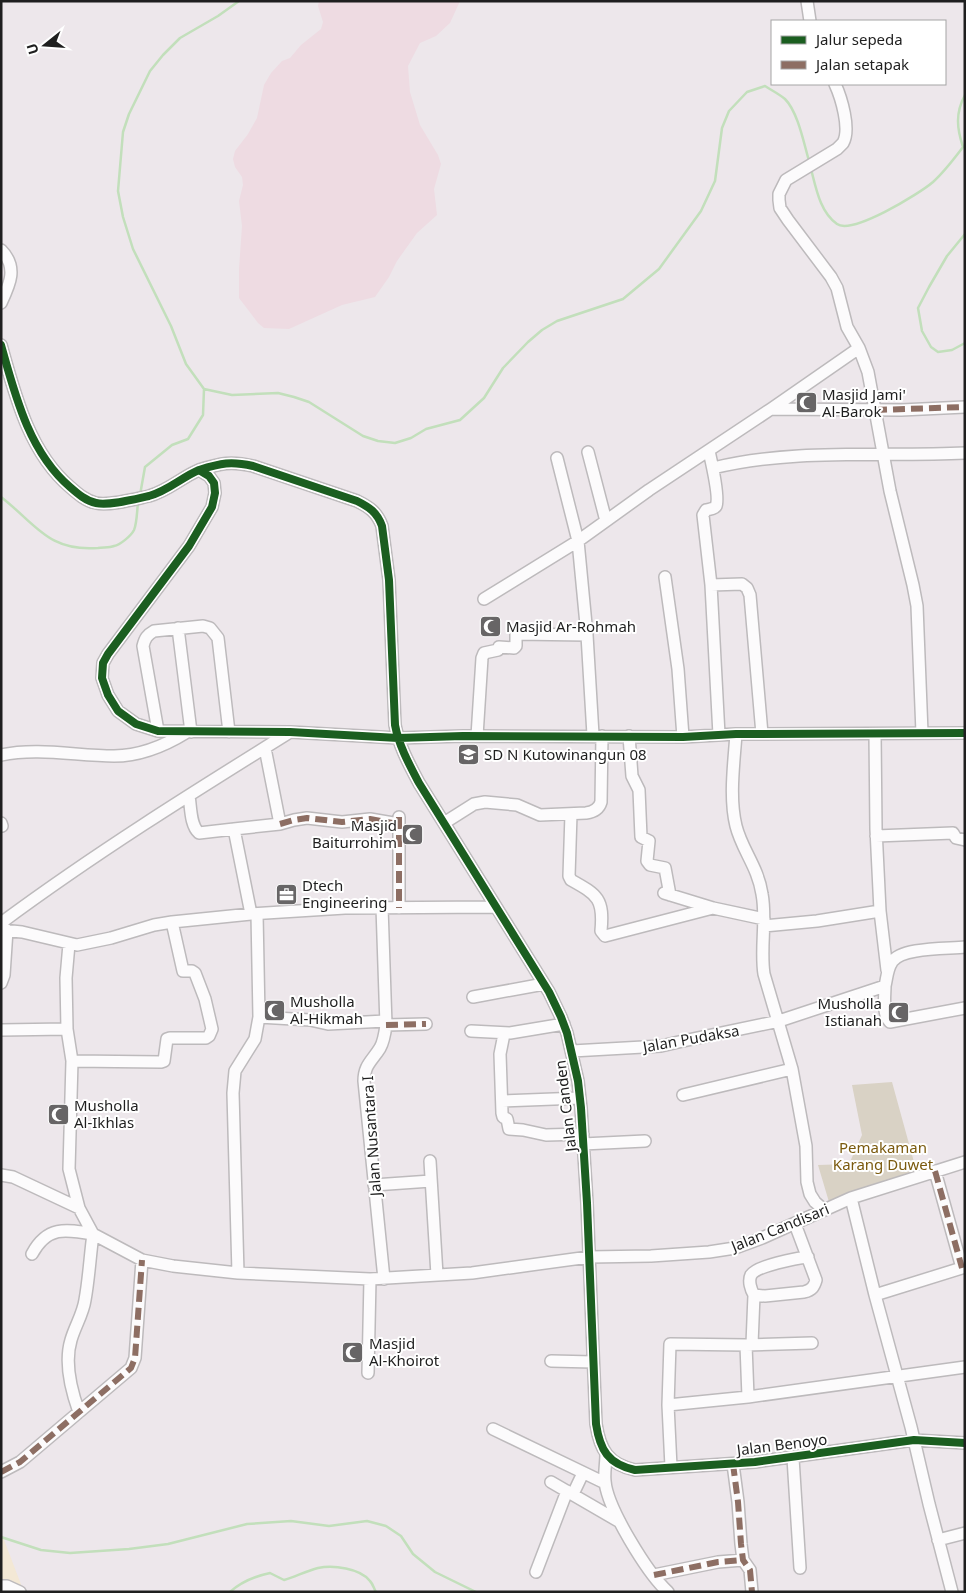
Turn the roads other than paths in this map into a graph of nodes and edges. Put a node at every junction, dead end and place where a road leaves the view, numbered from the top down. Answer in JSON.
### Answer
{"nodes":[{"id":1,"x":807,"y":1,"type":"edge"},
{"id":2,"x":810,"y":20,"type":"edge"},
{"id":3,"x":835,"y":85,"type":"edge"},
{"id":4,"x":1,"y":250,"type":"edge"},
{"id":5,"x":1,"y":303,"type":"edge"},
{"id":6,"x":1,"y":345,"type":"edge"},
{"id":7,"x":859,"y":348,"type":"junction"},
{"id":8,"x":965,"y":407,"type":"edge"},
{"id":9,"x":771,"y":409,"type":"junction"},
{"id":10,"x":875,"y":410,"type":"junction"},
{"id":11,"x":709,"y":451,"type":"junction"},
{"id":12,"x":588,"y":452,"type":"dead end"},
{"id":13,"x":965,"y":453,"type":"edge"},
{"id":14,"x":884,"y":454,"type":"junction"},
{"id":15,"x":557,"y":458,"type":"dead end"},
{"id":16,"x":713,"y":468,"type":"junction"},
{"id":17,"x":200,"y":470,"type":"junction"},
{"id":18,"x":606,"y":521,"type":"junction"},
{"id":19,"x":578,"y":541,"type":"junction"},
{"id":20,"x":665,"y":577,"type":"dead end"},
{"id":21,"x":711,"y":585,"type":"junction"},
{"id":22,"x":484,"y":599,"type":"dead end"},
{"id":23,"x":178,"y":628,"type":"junction"},
{"id":24,"x":587,"y":635,"type":"junction"},
{"id":25,"x":158,"y":731,"type":"junction"},
{"id":26,"x":189,"y":732,"type":"junction"},
{"id":27,"x":229,"y":732,"type":"junction"},
{"id":28,"x":290,"y":732,"type":"junction"},
{"id":29,"x":922,"y":733,"type":"junction"},
{"id":30,"x":736,"y":734,"type":"junction"},
{"id":31,"x":762,"y":734,"type":"junction"},
{"id":32,"x":875,"y":734,"type":"junction"},
{"id":33,"x":965,"y":734,"type":"edge"},
{"id":34,"x":718,"y":735,"type":"junction"},
{"id":35,"x":477,"y":736,"type":"junction"},
{"id":36,"x":598,"y":736,"type":"junction"},
{"id":37,"x":629,"y":736,"type":"junction"},
{"id":38,"x":683,"y":737,"type":"junction"},
{"id":39,"x":398,"y":738,"type":"junction"},
{"id":40,"x":265,"y":748,"type":"junction"},
{"id":41,"x":1,"y":755,"type":"edge"},
{"id":42,"x":189,"y":796,"type":"junction"},
{"id":43,"x":571,"y":814,"type":"junction"},
{"id":44,"x":444,"y":823,"type":"junction"},
{"id":45,"x":280,"y":824,"type":"junction"},
{"id":46,"x":234,"y":829,"type":"junction"},
{"id":47,"x":876,"y":836,"type":"junction"},
{"id":48,"x":965,"y":840,"type":"edge"},
{"id":49,"x":496,"y":907,"type":"junction"},
{"id":50,"x":382,"y":908,"type":"junction"},
{"id":51,"x":399,"y":908,"type":"junction"},
{"id":52,"x":712,"y":908,"type":"junction"},
{"id":53,"x":880,"y":911,"type":"junction"},
{"id":54,"x":254,"y":914,"type":"junction"},
{"id":55,"x":172,"y":922,"type":"junction"},
{"id":56,"x":764,"y":923,"type":"junction"},
{"id":57,"x":3,"y":928,"type":"edge"},
{"id":58,"x":69,"y":944,"type":"junction"},
{"id":59,"x":965,"y":947,"type":"edge"},
{"id":60,"x":888,"y":972,"type":"junction"},
{"id":61,"x":1,"y":983,"type":"edge"},
{"id":62,"x":544,"y":984,"type":"junction"},
{"id":63,"x":885,"y":986,"type":"junction"},
{"id":64,"x":473,"y":998,"type":"dead end"},
{"id":65,"x":965,"y":1008,"type":"edge"},
{"id":66,"x":259,"y":1017,"type":"junction"},
{"id":67,"x":779,"y":1021,"type":"junction"},
{"id":68,"x":386,"y":1023,"type":"junction"},
{"id":69,"x":426,"y":1024,"type":"dead end"},
{"id":70,"x":564,"y":1024,"type":"junction"},
{"id":71,"x":67,"y":1029,"type":"junction"},
{"id":72,"x":1,"y":1030,"type":"edge"},
{"id":73,"x":471,"y":1031,"type":"dead end"},
{"id":74,"x":504,"y":1034,"type":"junction"},
{"id":75,"x":572,"y":1051,"type":"junction"},
{"id":76,"x":72,"y":1061,"type":"junction"},
{"id":77,"x":792,"y":1069,"type":"junction"},
{"id":78,"x":683,"y":1095,"type":"dead end"},
{"id":79,"x":580,"y":1098,"type":"junction"},
{"id":80,"x":502,"y":1101,"type":"junction"},
{"id":81,"x":583,"y":1139,"type":"junction"},
{"id":82,"x":645,"y":1141,"type":"dead end"},
{"id":83,"x":430,"y":1161,"type":"dead end"},
{"id":84,"x":965,"y":1162,"type":"edge"},
{"id":85,"x":935,"y":1171,"type":"junction"},
{"id":86,"x":1,"y":1175,"type":"edge"},
{"id":87,"x":431,"y":1181,"type":"junction"},
{"id":88,"x":374,"y":1185,"type":"junction"},
{"id":89,"x":851,"y":1198,"type":"junction"},
{"id":90,"x":79,"y":1208,"type":"junction"},
{"id":91,"x":824,"y":1210,"type":"junction"},
{"id":92,"x":795,"y":1224,"type":"junction"},
{"id":93,"x":93,"y":1234,"type":"junction"},
{"id":94,"x":32,"y":1254,"type":"dead end"},
{"id":95,"x":589,"y":1257,"type":"junction"},
{"id":96,"x":808,"y":1257,"type":"junction"},
{"id":97,"x":142,"y":1260,"type":"junction"},
{"id":98,"x":964,"y":1268,"type":"edge"},
{"id":99,"x":238,"y":1273,"type":"junction"},
{"id":100,"x":437,"y":1275,"type":"junction"},
{"id":101,"x":370,"y":1279,"type":"junction"},
{"id":102,"x":384,"y":1279,"type":"junction"},
{"id":103,"x":754,"y":1295,"type":"junction"},
{"id":104,"x":875,"y":1295,"type":"junction"},
{"id":105,"x":812,"y":1343,"type":"dead end"},
{"id":106,"x":749,"y":1345,"type":"junction"},
{"id":107,"x":551,"y":1361,"type":"dead end"},
{"id":108,"x":593,"y":1362,"type":"junction"},
{"id":109,"x":965,"y":1367,"type":"edge"},
{"id":110,"x":368,"y":1373,"type":"dead end"},
{"id":111,"x":896,"y":1377,"type":"junction"},
{"id":112,"x":748,"y":1397,"type":"junction"},
{"id":113,"x":668,"y":1405,"type":"junction"},
{"id":114,"x":79,"y":1412,"type":"junction"},
{"id":115,"x":493,"y":1429,"type":"dead end"},
{"id":116,"x":914,"y":1440,"type":"junction"},
{"id":117,"x":965,"y":1443,"type":"edge"},
{"id":118,"x":606,"y":1454,"type":"junction"},
{"id":119,"x":793,"y":1458,"type":"junction"},
{"id":120,"x":733,"y":1464,"type":"junction"},
{"id":121,"x":671,"y":1468,"type":"junction"},
{"id":122,"x":1,"y":1472,"type":"edge"},
{"id":123,"x":583,"y":1473,"type":"junction"},
{"id":124,"x":551,"y":1482,"type":"dead end"},
{"id":125,"x":605,"y":1483,"type":"junction"},
{"id":126,"x":570,"y":1493,"type":"junction"},
{"id":127,"x":620,"y":1522,"type":"junction"},
{"id":128,"x":965,"y":1533,"type":"edge"},
{"id":129,"x":938,"y":1540,"type":"junction"},
{"id":130,"x":744,"y":1560,"type":"junction"},
{"id":131,"x":800,"y":1568,"type":"dead end"},
{"id":132,"x":536,"y":1572,"type":"dead end"},
{"id":133,"x":654,"y":1575,"type":"junction"},
{"id":134,"x":1,"y":1586,"type":"edge"},
{"id":135,"x":20,"y":1592,"type":"edge"},
{"id":136,"x":668,"y":1592,"type":"edge"},
{"id":137,"x":752,"y":1592,"type":"edge"},
{"id":138,"x":952,"y":1592,"type":"edge"}],
"edges":[{"from":1,"to":2,"type":"street"},
{"from":3,"to":7,"type":"street"},
{"from":4,"to":5,"type":"street"},
{"from":6,"to":17,"type":"street","name":"Jalan Canden"},
{"from":7,"to":9,"type":"street"},
{"from":7,"to":10,"type":"street"},
{"from":8,"to":10,"type":"street"},
{"from":9,"to":10,"type":"street"},
{"from":9,"to":11,"type":"street"},
{"from":10,"to":14,"type":"street"},
{"from":11,"to":16,"type":"street"},
{"from":11,"to":18,"type":"street"},
{"from":12,"to":18,"type":"street"},
{"from":13,"to":14,"type":"street"},
{"from":14,"to":16,"type":"street"},
{"from":14,"to":29,"type":"street"},
{"from":15,"to":19,"type":"street"},
{"from":16,"to":21,"type":"street"},
{"from":17,"to":25,"type":"street"},
{"from":17,"to":39,"type":"street","name":"Jalan Canden"},
{"from":18,"to":19,"type":"street"},
{"from":19,"to":22,"type":"street"},
{"from":19,"to":24,"type":"street"},
{"from":20,"to":38,"type":"street"},
{"from":21,"to":31,"type":"street"},
{"from":21,"to":34,"type":"street"},
{"from":23,"to":25,"type":"street"},
{"from":23,"to":26,"type":"street"},
{"from":23,"to":27,"type":"street"},
{"from":24,"to":35,"type":"street"},
{"from":24,"to":36,"type":"street"},
{"from":25,"to":26,"type":"street"},
{"from":26,"to":27,"type":"street"},
{"from":26,"to":41,"type":"street"},
{"from":27,"to":28,"type":"street"},
{"from":28,"to":39,"type":"street"},
{"from":28,"to":40,"type":"street"},
{"from":29,"to":32,"type":"street"},
{"from":29,"to":33,"type":"street"},
{"from":30,"to":31,"type":"street"},
{"from":30,"to":34,"type":"street"},
{"from":30,"to":56,"type":"street"},
{"from":31,"to":32,"type":"street"},
{"from":32,"to":47,"type":"street"},
{"from":34,"to":38,"type":"street"},
{"from":35,"to":36,"type":"street"},
{"from":35,"to":39,"type":"street"},
{"from":36,"to":37,"type":"street"},
{"from":36,"to":43,"type":"street"},
{"from":37,"to":38,"type":"street"},
{"from":37,"to":52,"type":"street"},
{"from":39,"to":44,"type":"street","name":"Jalan Canden"},
{"from":40,"to":42,"type":"street"},
{"from":40,"to":45,"type":"street"},
{"from":42,"to":46,"type":"street"},
{"from":42,"to":57,"type":"street"},
{"from":43,"to":44,"type":"street"},
{"from":43,"to":52,"type":"street"},
{"from":44,"to":49,"type":"street","name":"Jalan Canden"},
{"from":45,"to":46,"type":"street"},
{"from":45,"to":51,"type":"street"},
{"from":46,"to":54,"type":"street"},
{"from":47,"to":48,"type":"street"},
{"from":47,"to":53,"type":"street"},
{"from":49,"to":51,"type":"street"},
{"from":49,"to":62,"type":"street","name":"Jalan Canden"},
{"from":50,"to":51,"type":"street"},
{"from":50,"to":54,"type":"street"},
{"from":50,"to":68,"type":"street","name":"Jalan Nusantara I"},
{"from":52,"to":56,"type":"street"},
{"from":53,"to":56,"type":"street"},
{"from":53,"to":60,"type":"street"},
{"from":54,"to":55,"type":"street"},
{"from":54,"to":66,"type":"street"},
{"from":55,"to":58,"type":"street"},
{"from":55,"to":76,"type":"street"},
{"from":56,"to":67,"type":"street"},
{"from":57,"to":58,"type":"street"},
{"from":57,"to":61,"type":"street"},
{"from":58,"to":71,"type":"street"},
{"from":59,"to":60,"type":"street"},
{"from":60,"to":63,"type":"street"},
{"from":62,"to":64,"type":"street"},
{"from":62,"to":70,"type":"street","name":"Jalan Canden"},
{"from":63,"to":65,"type":"street"},
{"from":63,"to":67,"type":"street","name":"Jalan Pudaksa"},
{"from":66,"to":68,"type":"street"},
{"from":66,"to":99,"type":"street"},
{"from":67,"to":75,"type":"street","name":"Jalan Pudaksa"},
{"from":67,"to":77,"type":"street"},
{"from":68,"to":69,"type":"street"},
{"from":68,"to":88,"type":"street","name":"Jalan Nusantara I"},
{"from":70,"to":74,"type":"street"},
{"from":70,"to":75,"type":"street","name":"Jalan Canden"},
{"from":71,"to":72,"type":"street"},
{"from":71,"to":76,"type":"street"},
{"from":73,"to":74,"type":"street"},
{"from":74,"to":80,"type":"street"},
{"from":75,"to":79,"type":"street","name":"Jalan Canden"},
{"from":76,"to":90,"type":"street"},
{"from":77,"to":78,"type":"street"},
{"from":77,"to":91,"type":"street"},
{"from":79,"to":80,"type":"street"},
{"from":79,"to":81,"type":"street","name":"Jalan Canden"},
{"from":80,"to":81,"type":"street"},
{"from":81,"to":82,"type":"street"},
{"from":81,"to":95,"type":"street","name":"Jalan Canden"},
{"from":83,"to":87,"type":"street"},
{"from":84,"to":85,"type":"street","name":"Jalan Candisari"},
{"from":85,"to":89,"type":"street","name":"Jalan Candisari"},
{"from":85,"to":98,"type":"street"},
{"from":86,"to":90,"type":"street"},
{"from":87,"to":88,"type":"street"},
{"from":87,"to":100,"type":"street"},
{"from":88,"to":102,"type":"street","name":"Jalan Nusantara I"},
{"from":89,"to":91,"type":"street","name":"Jalan Candisari"},
{"from":89,"to":104,"type":"street"},
{"from":90,"to":93,"type":"street"},
{"from":91,"to":92,"type":"street","name":"Jalan Candisari"},
{"from":92,"to":95,"type":"street","name":"Jalan Candisari"},
{"from":92,"to":96,"type":"street"},
{"from":93,"to":94,"type":"street"},
{"from":93,"to":97,"type":"street","name":"Jalan Candisari"},
{"from":93,"to":114,"type":"street"},
{"from":95,"to":100,"type":"street","name":"Jalan Candisari"},
{"from":95,"to":108,"type":"street","name":"Jalan Canden"},
{"from":96,"to":103,"type":"street"},
{"from":96,"to":103,"type":"street"},
{"from":97,"to":99,"type":"street","name":"Jalan Candisari"},
{"from":97,"to":114,"type":"street"},
{"from":98,"to":104,"type":"street"},
{"from":99,"to":101,"type":"street","name":"Jalan Candisari"},
{"from":100,"to":102,"type":"street","name":"Jalan Candisari"},
{"from":101,"to":102,"type":"street","name":"Jalan Candisari"},
{"from":101,"to":110,"type":"street"},
{"from":103,"to":106,"type":"street"},
{"from":104,"to":111,"type":"street"},
{"from":105,"to":106,"type":"street"},
{"from":106,"to":112,"type":"street"},
{"from":106,"to":113,"type":"street"},
{"from":107,"to":108,"type":"street"},
{"from":108,"to":118,"type":"street","name":"Jalan Canden"},
{"from":109,"to":111,"type":"street"},
{"from":111,"to":112,"type":"street"},
{"from":111,"to":116,"type":"street"},
{"from":112,"to":113,"type":"street"},
{"from":113,"to":121,"type":"street"},
{"from":114,"to":122,"type":"street"},
{"from":115,"to":123,"type":"street"},
{"from":116,"to":117,"type":"street","name":"Jalan Benoyo"},
{"from":116,"to":119,"type":"street","name":"Jalan Benoyo"},
{"from":116,"to":129,"type":"street"},
{"from":118,"to":121,"type":"street","name":"Jalan Benoyo"},
{"from":118,"to":125,"type":"street"},
{"from":119,"to":120,"type":"street","name":"Jalan Benoyo"},
{"from":119,"to":131,"type":"street"},
{"from":120,"to":121,"type":"street","name":"Jalan Benoyo"},
{"from":120,"to":130,"type":"street"},
{"from":123,"to":125,"type":"street"},
{"from":123,"to":126,"type":"street"},
{"from":124,"to":126,"type":"street"},
{"from":125,"to":127,"type":"street"},
{"from":126,"to":127,"type":"street"},
{"from":126,"to":132,"type":"street"},
{"from":127,"to":133,"type":"street"},
{"from":128,"to":129,"type":"street"},
{"from":129,"to":138,"type":"street"},
{"from":130,"to":133,"type":"street"},
{"from":130,"to":137,"type":"street"},
{"from":133,"to":136,"type":"street"},
{"from":134,"to":135,"type":"street"}]}
